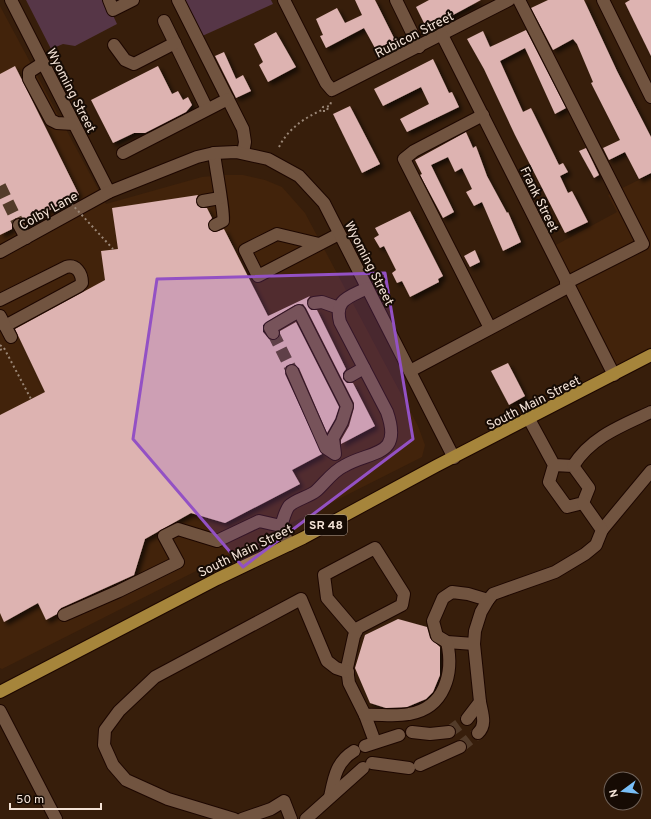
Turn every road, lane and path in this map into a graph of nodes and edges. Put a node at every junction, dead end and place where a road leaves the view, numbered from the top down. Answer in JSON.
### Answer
{"nodes":[{"id":1,"x":10,"y":0,"type":"edge"},
{"id":2,"x":109,"y":0,"type":"edge"},
{"id":3,"x":133,"y":0,"type":"edge"},
{"id":4,"x":178,"y":0,"type":"edge"},
{"id":5,"x":284,"y":0,"type":"edge"},
{"id":6,"x":396,"y":0,"type":"edge"},
{"id":7,"x":519,"y":0,"type":"edge"},
{"id":8,"x":603,"y":0,"type":"edge"},
{"id":9,"x":504,"y":1,"type":"edge"},
{"id":10,"x":164,"y":21,"type":"dead end"},
{"id":11,"x":442,"y":35,"type":"junction"},
{"id":12,"x":175,"y":44,"type":"junction"},
{"id":13,"x":114,"y":45,"type":"dead end"},
{"id":14,"x":420,"y":47,"type":"junction"},
{"id":15,"x":42,"y":63,"type":"junction"},
{"id":16,"x":331,"y":96,"type":"junction"},
{"id":17,"x":651,"y":97,"type":"edge"},
{"id":18,"x":228,"y":99,"type":"junction"},
{"id":19,"x":207,"y":109,"type":"junction"},
{"id":20,"x":483,"y":115,"type":"junction"},
{"id":21,"x":74,"y":124,"type":"junction"},
{"id":22,"x":279,"y":148,"type":"dead end"},
{"id":23,"x":123,"y":153,"type":"dead end"},
{"id":24,"x":243,"y":153,"type":"junction"},
{"id":25,"x":209,"y":154,"type":"junction"},
{"id":26,"x":109,"y":192,"type":"junction"},
{"id":27,"x":220,"y":198,"type":"junction"},
{"id":28,"x":68,"y":200,"type":"dead end"},
{"id":29,"x":203,"y":201,"type":"dead end"},
{"id":30,"x":20,"y":225,"type":"tunnel mouth"},
{"id":31,"x":216,"y":225,"type":"dead end"},
{"id":32,"x":339,"y":234,"type":"junction"},
{"id":33,"x":26,"y":238,"type":"junction"},
{"id":34,"x":319,"y":244,"type":"junction"},
{"id":35,"x":113,"y":250,"type":"dead end"},
{"id":36,"x":0,"y":252,"type":"edge"},
{"id":37,"x":567,"y":285,"type":"junction"},
{"id":38,"x":367,"y":288,"type":"junction"},
{"id":39,"x":0,"y":300,"type":"edge"},
{"id":40,"x":314,"y":303,"type":"dead end"},
{"id":41,"x":339,"y":308,"type":"junction"},
{"id":42,"x":3,"y":321,"type":"edge"},
{"id":43,"x":490,"y":328,"type":"junction"},
{"id":44,"x":273,"y":333,"type":"dead end"},
{"id":45,"x":11,"y":338,"type":"dead end"},
{"id":46,"x":0,"y":345,"type":"edge"},
{"id":47,"x":4,"y":348,"type":"junction"},
{"id":48,"x":0,"y":350,"type":"edge"},
{"id":49,"x":651,"y":356,"type":"edge"},
{"id":50,"x":364,"y":368,"type":"junction"},
{"id":51,"x":292,"y":371,"type":"tunnel mouth"},
{"id":52,"x":410,"y":371,"type":"junction"},
{"id":53,"x":614,"y":375,"type":"junction"},
{"id":54,"x":350,"y":376,"type":"dead end"},
{"id":55,"x":31,"y":399,"type":"dead end"},
{"id":56,"x":651,"y":412,"type":"edge"},
{"id":57,"x":529,"y":419,"type":"junction"},
{"id":58,"x":335,"y":454,"type":"junction"},
{"id":59,"x":454,"y":458,"type":"junction"},
{"id":60,"x":554,"y":465,"type":"junction"},
{"id":61,"x":343,"y":466,"type":"junction"},
{"id":62,"x":573,"y":466,"type":"junction"},
{"id":63,"x":651,"y":471,"type":"edge"},
{"id":64,"x":583,"y":503,"type":"junction"},
{"id":65,"x":281,"y":526,"type":"junction"},
{"id":66,"x":602,"y":530,"type":"junction"},
{"id":67,"x":289,"y":545,"type":"junction"},
{"id":68,"x":488,"y":600,"type":"junction"},
{"id":69,"x":64,"y":616,"type":"dead end"},
{"id":70,"x":356,"y":632,"type":"junction"},
{"id":71,"x":447,"y":642,"type":"junction"},
{"id":72,"x":474,"y":644,"type":"junction"},
{"id":73,"x":348,"y":672,"type":"junction"},
{"id":74,"x":0,"y":692,"type":"edge"},
{"id":75,"x":480,"y":702,"type":"junction"},
{"id":76,"x":0,"y":711,"type":"edge"},
{"id":77,"x":365,"y":715,"type":"junction"},
{"id":78,"x":467,"y":719,"type":"tunnel mouth"},
{"id":79,"x":412,"y":732,"type":"dead end"},
{"id":80,"x":449,"y":732,"type":"tunnel mouth"},
{"id":81,"x":478,"y":733,"type":"tunnel mouth"},
{"id":82,"x":399,"y":735,"type":"dead end"},
{"id":83,"x":364,"y":747,"type":"junction"},
{"id":84,"x":460,"y":747,"type":"tunnel mouth"},
{"id":85,"x":330,"y":797,"type":"junction"},
{"id":86,"x":56,"y":819,"type":"edge"},
{"id":87,"x":234,"y":819,"type":"edge"},
{"id":88,"x":242,"y":819,"type":"edge"},
{"id":89,"x":291,"y":819,"type":"edge"},
{"id":90,"x":306,"y":819,"type":"edge"}],
"edges":[{"from":1,"to":15,"type":"street","name":"Wyoming Street"},
{"from":2,"to":3,"type":"street"},
{"from":4,"to":18,"type":"street"},
{"from":5,"to":16,"type":"street"},
{"from":6,"to":14,"type":"street"},
{"from":7,"to":37,"type":"street"},
{"from":8,"to":17,"type":"street"},
{"from":9,"to":11,"type":"street","name":"Rubicon Street"},
{"from":10,"to":12,"type":"street"},
{"from":11,"to":14,"type":"street","name":"Rubicon Street"},
{"from":11,"to":20,"type":"street","name":"Frank Street"},
{"from":12,"to":13,"type":"street"},
{"from":12,"to":19,"type":"street"},
{"from":14,"to":16,"type":"street","name":"Rubicon Street"},
{"from":15,"to":21,"type":"street","name":"Wyoming Street"},
{"from":15,"to":21,"type":"street"},
{"from":16,"to":22,"type":"path"},
{"from":18,"to":19,"type":"street"},
{"from":18,"to":24,"type":"street"},
{"from":19,"to":23,"type":"street"},
{"from":20,"to":37,"type":"street","name":"Frank Street"},
{"from":20,"to":43,"type":"street"},
{"from":21,"to":26,"type":"street","name":"Wyoming Street"},
{"from":24,"to":25,"type":"street","name":"Wyoming Street"},
{"from":24,"to":32,"type":"street","name":"Wyoming Street"},
{"from":25,"to":26,"type":"street"},
{"from":25,"to":27,"type":"street"},
{"from":26,"to":33,"type":"street","name":"Colby Lane"},
{"from":27,"to":29,"type":"street"},
{"from":27,"to":31,"type":"street"},
{"from":28,"to":35,"type":"path","bridge":true},
{"from":30,"to":33,"type":"street"},
{"from":32,"to":34,"type":"street"},
{"from":32,"to":38,"type":"street","name":"Wyoming Street"},
{"from":33,"to":36,"type":"street","name":"Colby Lane"},
{"from":34,"to":34,"type":"street"},
{"from":37,"to":43,"type":"street"},
{"from":37,"to":53,"type":"street","name":"Frank Street"},
{"from":38,"to":41,"type":"street"},
{"from":38,"to":52,"type":"street","name":"Wyoming Street"},
{"from":39,"to":42,"type":"street"},
{"from":40,"to":41,"type":"street"},
{"from":41,"to":50,"type":"street"},
{"from":42,"to":45,"type":"street"},
{"from":43,"to":52,"type":"street"},
{"from":44,"to":58,"type":"street"},
{"from":46,"to":47,"type":"path"},
{"from":47,"to":48,"type":"path"},
{"from":47,"to":55,"type":"path"},
{"from":49,"to":53,"type":"main road","name":"South Main Street","number":"SR 48"},
{"from":50,"to":54,"type":"street"},
{"from":50,"to":61,"type":"street"},
{"from":51,"to":58,"type":"street"},
{"from":52,"to":59,"type":"street","name":"Wyoming Street"},
{"from":53,"to":57,"type":"main road","name":"South Main Street","number":"SR 48"},
{"from":56,"to":62,"type":"street"},
{"from":57,"to":59,"type":"main road","name":"South Main Street","number":"SR 48"},
{"from":57,"to":60,"type":"street"},
{"from":58,"to":61,"type":"street"},
{"from":59,"to":67,"type":"main road","name":"South Main Street","number":"SR 48"},
{"from":60,"to":62,"type":"street"},
{"from":60,"to":64,"type":"street"},
{"from":61,"to":65,"type":"street"},
{"from":62,"to":64,"type":"street"},
{"from":63,"to":66,"type":"street"},
{"from":64,"to":66,"type":"street"},
{"from":65,"to":67,"type":"street"},
{"from":65,"to":69,"type":"street"},
{"from":66,"to":68,"type":"street"},
{"from":67,"to":74,"type":"main road","name":"South Main Street","number":"SR 48"},
{"from":68,"to":71,"type":"street"},
{"from":68,"to":72,"type":"street"},
{"from":70,"to":70,"type":"street"},
{"from":70,"to":73,"type":"street"},
{"from":71,"to":72,"type":"street"},
{"from":71,"to":77,"type":"street"},
{"from":72,"to":75,"type":"street"},
{"from":73,"to":77,"type":"street"},
{"from":73,"to":87,"type":"street"},
{"from":75,"to":78,"type":"street"},
{"from":75,"to":81,"type":"street"},
{"from":76,"to":86,"type":"street"},
{"from":77,"to":83,"type":"street"},
{"from":79,"to":80,"type":"street"},
{"from":82,"to":83,"type":"street"},
{"from":83,"to":85,"type":"street"},
{"from":84,"to":85,"type":"street"},
{"from":85,"to":90,"type":"street"},
{"from":88,"to":89,"type":"street"}]}
